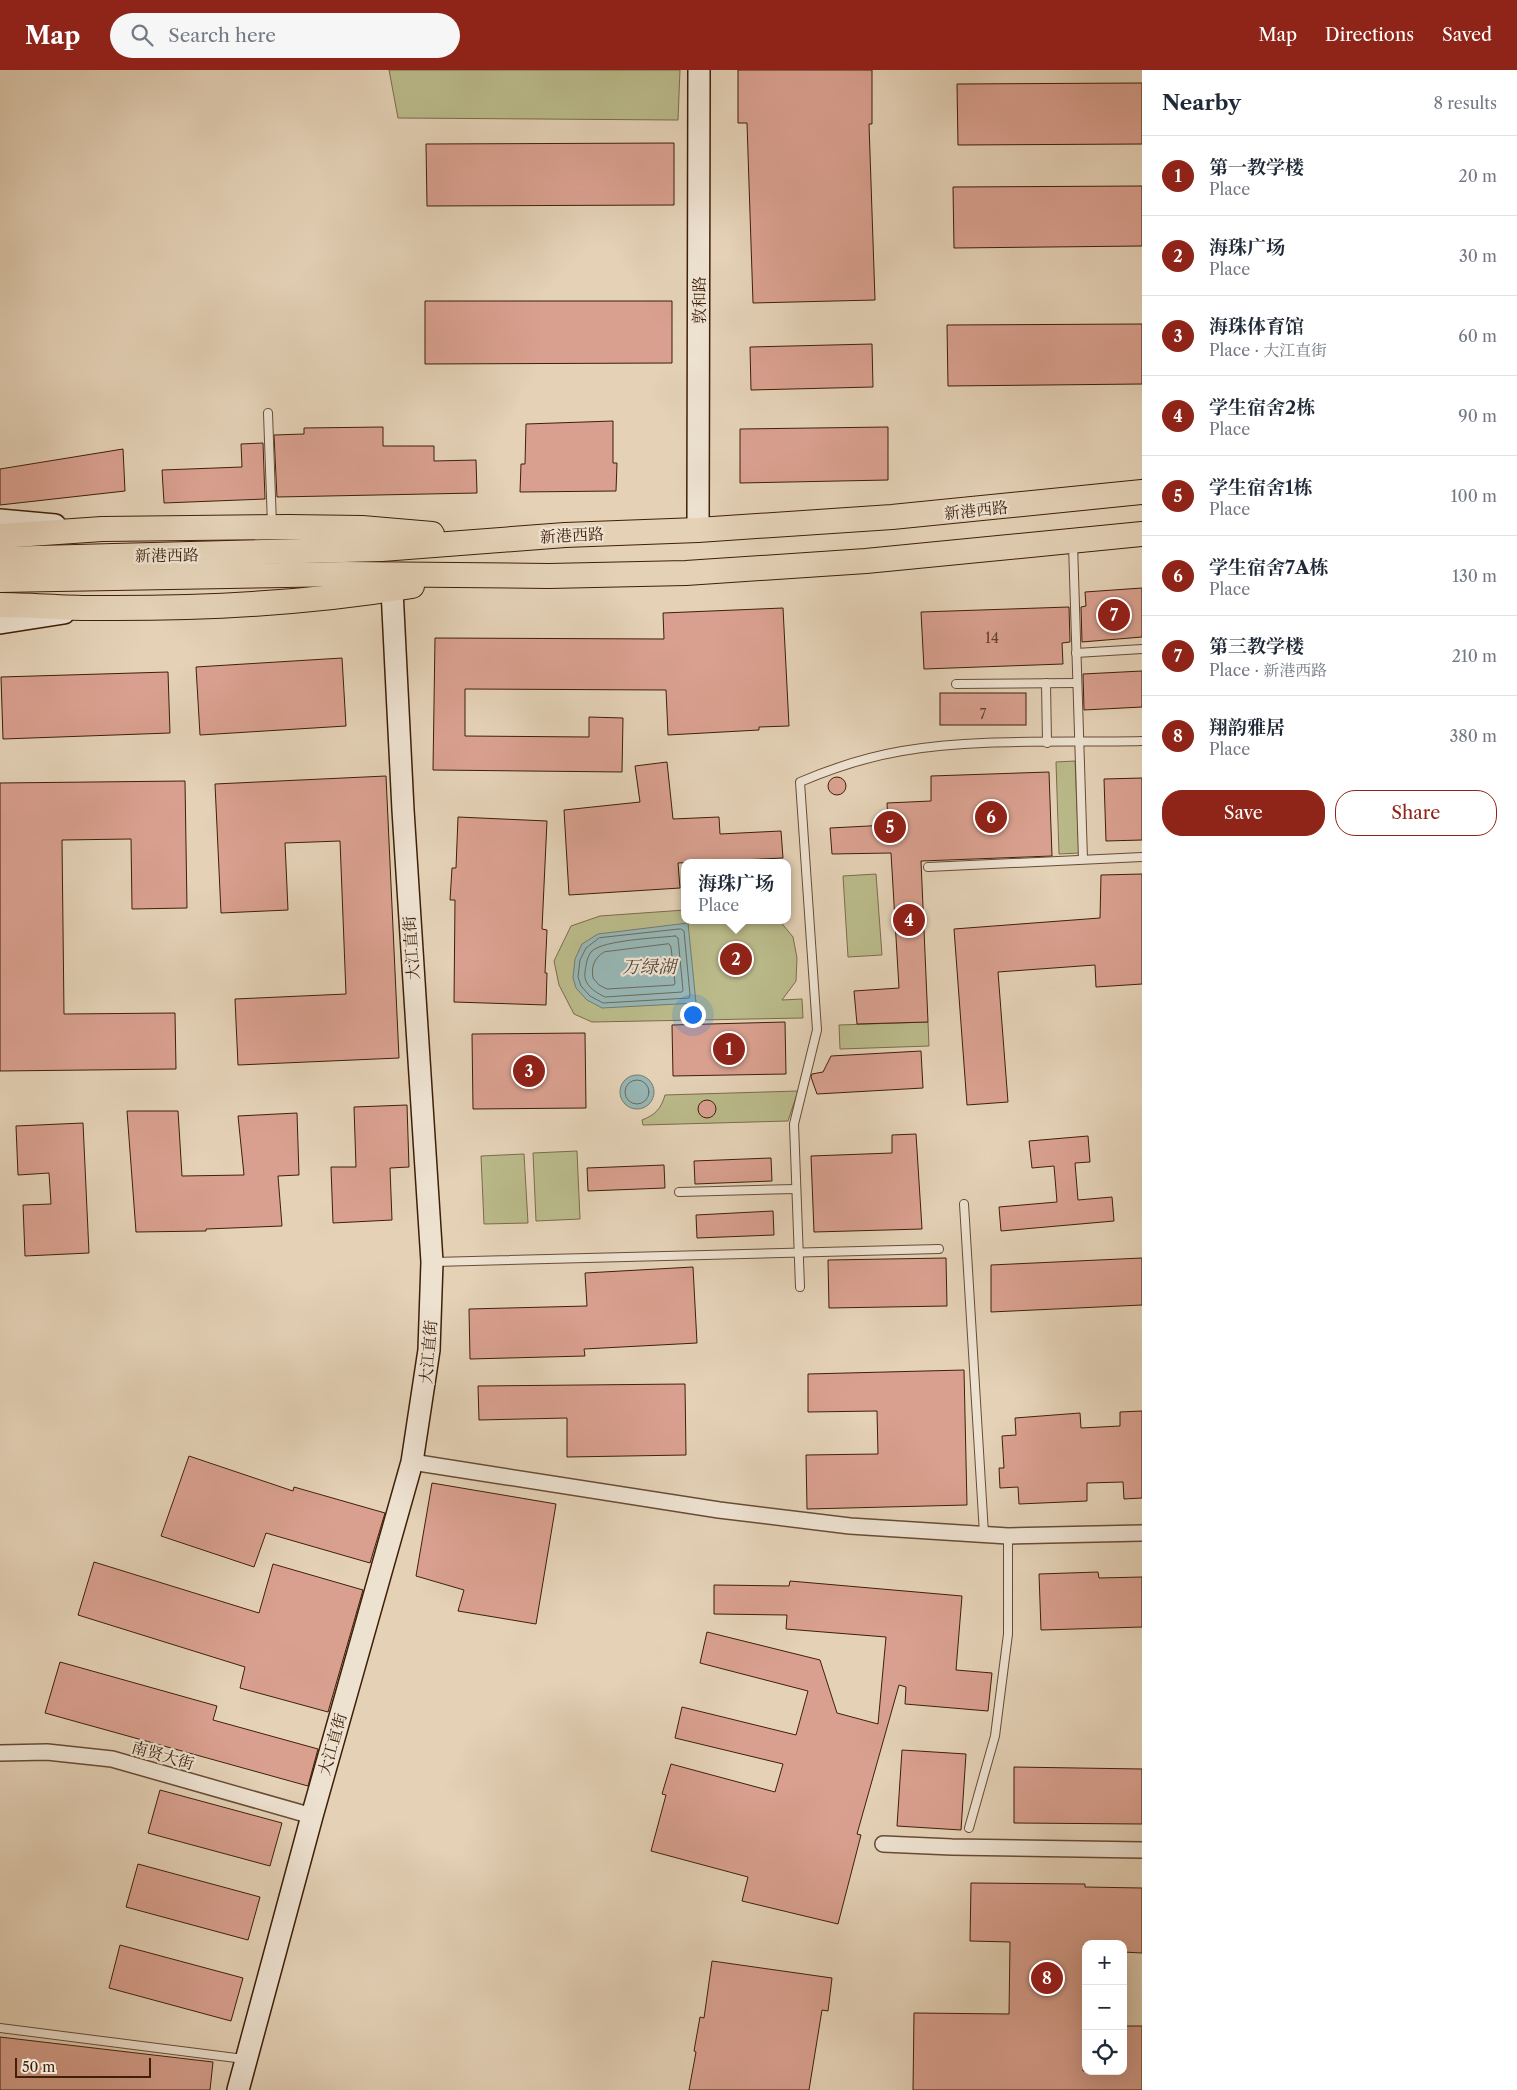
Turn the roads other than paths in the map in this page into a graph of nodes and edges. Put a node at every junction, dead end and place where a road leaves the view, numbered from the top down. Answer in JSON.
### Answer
{"nodes":[{"id":1,"x":699,"y":70,"type":"edge"},
{"id":2,"x":268,"y":413,"type":"dead end"},
{"id":3,"x":1142,"y":492,"type":"edge"},
{"id":4,"x":0,"y":520,"type":"edge"},
{"id":5,"x":272,"y":527,"type":"junction"},
{"id":6,"x":102,"y":529,"type":"junction"},
{"id":7,"x":698,"y":530,"type":"junction"},
{"id":8,"x":1142,"y":534,"type":"edge"},
{"id":9,"x":0,"y":536,"type":"edge"},
{"id":10,"x":480,"y":541,"type":"junction"},
{"id":11,"x":1072,"y":541,"type":"junction"},
{"id":12,"x":15,"y":566,"type":"edge"},
{"id":13,"x":476,"y":576,"type":"junction"},
{"id":14,"x":0,"y":580,"type":"edge"},
{"id":15,"x":392,"y":590,"type":"junction"},
{"id":16,"x":0,"y":605,"type":"edge"},
{"id":17,"x":89,"y":608,"type":"junction"},
{"id":18,"x":0,"y":623,"type":"edge"},
{"id":19,"x":1142,"y":649,"type":"edge"},
{"id":20,"x":1076,"y":653,"type":"junction"},
{"id":21,"x":1046,"y":683,"type":"junction"},
{"id":22,"x":1077,"y":683,"type":"junction"},
{"id":23,"x":956,"y":684,"type":"dead end"},
{"id":24,"x":1142,"y":741,"type":"edge"},
{"id":25,"x":1079,"y":742,"type":"junction"},
{"id":26,"x":1048,"y":743,"type":"junction"},
{"id":27,"x":1142,"y":856,"type":"edge"},
{"id":28,"x":1083,"y":859,"type":"junction"},
{"id":29,"x":928,"y":867,"type":"dead end"},
{"id":30,"x":796,"y":1189,"type":"junction"},
{"id":31,"x":680,"y":1192,"type":"dead end"},
{"id":32,"x":964,"y":1204,"type":"dead end"},
{"id":33,"x":939,"y":1249,"type":"dead end"},
{"id":34,"x":799,"y":1254,"type":"junction"},
{"id":35,"x":432,"y":1262,"type":"junction"},
{"id":36,"x":800,"y":1287,"type":"dead end"},
{"id":37,"x":412,"y":1462,"type":"junction"},
{"id":38,"x":1142,"y":1533,"type":"edge"},
{"id":39,"x":984,"y":1534,"type":"junction"},
{"id":40,"x":1008,"y":1536,"type":"junction"},
{"id":41,"x":0,"y":1753,"type":"edge"},
{"id":42,"x":312,"y":1816,"type":"junction"},
{"id":43,"x":969,"y":1828,"type":"dead end"},
{"id":44,"x":882,"y":1844,"type":"dead end"},
{"id":45,"x":1142,"y":1850,"type":"edge"},
{"id":46,"x":0,"y":2028,"type":"edge"},
{"id":47,"x":246,"y":2060,"type":"junction"},
{"id":48,"x":238,"y":2090,"type":"edge"}],
"edges":[{"from":1,"to":7,"type":"street","name":"敦和路"},
{"from":2,"to":5,"type":"lane"},
{"from":3,"to":7,"type":"main road","name":"新港西路"},
{"from":4,"to":6,"type":"street"},
{"from":5,"to":6,"type":"main road"},
{"from":5,"to":10,"type":"main road"},
{"from":6,"to":9,"type":"main road"},
{"from":7,"to":10,"type":"main road","name":"新港西路"},
{"from":8,"to":11,"type":"main road","name":"新港西路"},
{"from":10,"to":12,"type":"main road","name":"新港西路"},
{"from":11,"to":13,"type":"main road","name":"新港西路"},
{"from":11,"to":20,"type":"lane"},
{"from":12,"to":13,"type":"main road","name":"新港西路"},
{"from":12,"to":14,"type":"main road","name":"新港西路"},
{"from":13,"to":15,"type":"main road"},
{"from":15,"to":17,"type":"main road"},
{"from":15,"to":35,"type":"street","name":"大江直街"},
{"from":16,"to":17,"type":"main road"},
{"from":17,"to":18,"type":"street"},
{"from":19,"to":20,"type":"lane"},
{"from":20,"to":22,"type":"lane"},
{"from":21,"to":22,"type":"lane"},
{"from":21,"to":23,"type":"lane"},
{"from":21,"to":26,"type":"lane"},
{"from":22,"to":25,"type":"lane"},
{"from":24,"to":25,"type":"lane"},
{"from":25,"to":26,"type":"lane"},
{"from":25,"to":28,"type":"lane"},
{"from":26,"to":30,"type":"lane"},
{"from":27,"to":28,"type":"lane"},
{"from":28,"to":29,"type":"lane"},
{"from":30,"to":31,"type":"lane"},
{"from":30,"to":34,"type":"lane"},
{"from":32,"to":39,"type":"lane"},
{"from":33,"to":34,"type":"lane"},
{"from":34,"to":35,"type":"lane"},
{"from":34,"to":36,"type":"lane"},
{"from":35,"to":37,"type":"street","name":"大江直街"},
{"from":37,"to":39,"type":"street"},
{"from":37,"to":42,"type":"street","name":"大江直街"},
{"from":38,"to":40,"type":"street"},
{"from":39,"to":40,"type":"street"},
{"from":40,"to":43,"type":"lane"},
{"from":41,"to":42,"type":"street","name":"南贤大街"},
{"from":42,"to":47,"type":"street","name":"大江直街"},
{"from":44,"to":45,"type":"street"},
{"from":46,"to":47,"type":"lane"},
{"from":47,"to":48,"type":"street","name":"大江直街"}]}
